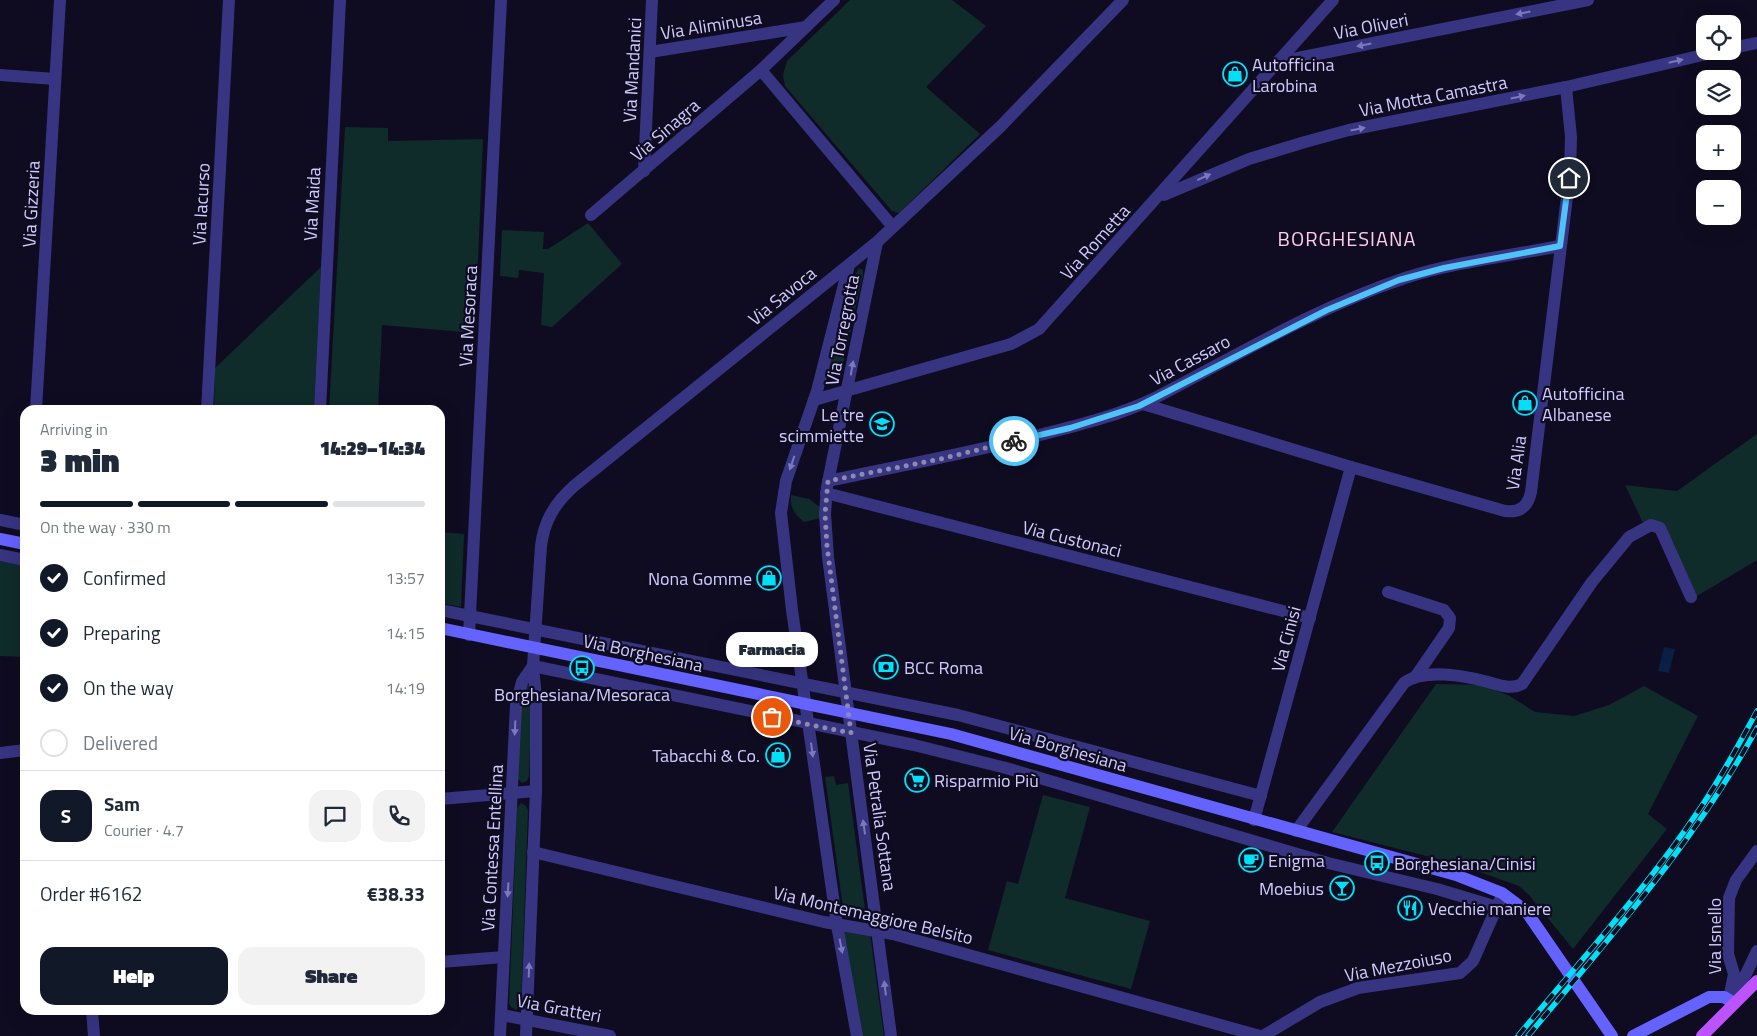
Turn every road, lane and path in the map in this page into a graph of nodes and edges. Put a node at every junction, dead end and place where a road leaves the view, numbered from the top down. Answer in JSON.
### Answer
{"nodes":[{"id":1,"x":60,"y":0,"type":"edge"},
{"id":2,"x":229,"y":0,"type":"edge"},
{"id":3,"x":340,"y":0,"type":"edge"},
{"id":4,"x":501,"y":0,"type":"edge"},
{"id":5,"x":652,"y":0,"type":"edge"},
{"id":6,"x":834,"y":0,"type":"edge"},
{"id":7,"x":1123,"y":0,"type":"edge"},
{"id":8,"x":1333,"y":0,"type":"edge"},
{"id":9,"x":1588,"y":0,"type":"edge"},
{"id":10,"x":806,"y":27,"type":"junction"},
{"id":11,"x":1757,"y":43,"type":"edge"},
{"id":12,"x":1741,"y":46,"type":"edge"},
{"id":13,"x":650,"y":52,"type":"junction"},
{"id":14,"x":1696,"y":57,"type":"edge"},
{"id":15,"x":1278,"y":62,"type":"junction"},
{"id":16,"x":761,"y":70,"type":"junction"},
{"id":17,"x":0,"y":75,"type":"edge"},
{"id":18,"x":55,"y":79,"type":"junction"},
{"id":19,"x":1566,"y":87,"type":"junction"},
{"id":20,"x":644,"y":170,"type":"junction"},
{"id":21,"x":1159,"y":197,"type":"junction"},
{"id":22,"x":591,"y":215,"type":"dead end"},
{"id":23,"x":893,"y":227,"type":"junction"},
{"id":24,"x":877,"y":242,"type":"junction"},
{"id":25,"x":1560,"y":246,"type":"junction"},
{"id":26,"x":849,"y":265,"type":"junction"},
{"id":27,"x":848,"y":392,"type":"junction"},
{"id":28,"x":814,"y":400,"type":"junction"},
{"id":29,"x":1143,"y":404,"type":"junction"},
{"id":30,"x":36,"y":405,"type":"edge"},
{"id":31,"x":207,"y":405,"type":"edge"},
{"id":32,"x":320,"y":405,"type":"edge"},
{"id":33,"x":1351,"y":467,"type":"junction"},
{"id":34,"x":827,"y":487,"type":"junction"},
{"id":35,"x":0,"y":520,"type":"edge"},
{"id":36,"x":20,"y":524,"type":"edge"},
{"id":37,"x":0,"y":538,"type":"edge"},
{"id":38,"x":20,"y":543,"type":"edge"},
{"id":39,"x":0,"y":555,"type":"edge"},
{"id":40,"x":20,"y":559,"type":"edge"},
{"id":41,"x":1388,"y":592,"type":"dead end"},
{"id":42,"x":1692,"y":598,"type":"dead end"},
{"id":43,"x":445,"y":611,"type":"edge"},
{"id":44,"x":470,"y":616,"type":"junction"},
{"id":45,"x":1310,"y":618,"type":"junction"},
{"id":46,"x":445,"y":629,"type":"edge"},
{"id":47,"x":537,"y":630,"type":"junction"},
{"id":48,"x":469,"y":635,"type":"junction"},
{"id":49,"x":535,"y":648,"type":"junction"},
{"id":50,"x":533,"y":666,"type":"junction"},
{"id":51,"x":1416,"y":676,"type":"junction"},
{"id":52,"x":803,"y":685,"type":"junction"},
{"id":53,"x":845,"y":692,"type":"junction"},
{"id":54,"x":805,"y":705,"type":"junction"},
{"id":55,"x":848,"y":713,"type":"junction"},
{"id":56,"x":808,"y":725,"type":"junction"},
{"id":57,"x":851,"y":733,"type":"junction"},
{"id":58,"x":20,"y":751,"type":"edge"},
{"id":59,"x":0,"y":753,"type":"edge"},
{"id":60,"x":536,"y":791,"type":"junction"},
{"id":61,"x":512,"y":792,"type":"junction"},
{"id":62,"x":1261,"y":796,"type":"junction"},
{"id":63,"x":445,"y":799,"type":"edge"},
{"id":64,"x":1254,"y":820,"type":"junction"},
{"id":65,"x":1296,"y":831,"type":"junction"},
{"id":66,"x":533,"y":852,"type":"junction"},
{"id":67,"x":1757,"y":852,"type":"edge"},
{"id":68,"x":1442,"y":870,"type":"junction"},
{"id":69,"x":1437,"y":889,"type":"junction"},
{"id":70,"x":1502,"y":893,"type":"junction"},
{"id":71,"x":1497,"y":908,"type":"junction"},
{"id":72,"x":837,"y":925,"type":"junction"},
{"id":73,"x":879,"y":930,"type":"junction"},
{"id":74,"x":1757,"y":951,"type":"edge"},
{"id":75,"x":504,"y":957,"type":"junction"},
{"id":76,"x":445,"y":962,"type":"edge"},
{"id":77,"x":1757,"y":981,"type":"edge"},
{"id":78,"x":1731,"y":1001,"type":"junction"},
{"id":79,"x":92,"y":1015,"type":"edge"},
{"id":80,"x":502,"y":1015,"type":"junction"},
{"id":81,"x":527,"y":1019,"type":"junction"},
{"id":82,"x":94,"y":1036,"type":"edge"},
{"id":83,"x":500,"y":1036,"type":"edge"},
{"id":84,"x":526,"y":1036,"type":"edge"},
{"id":85,"x":610,"y":1036,"type":"edge"},
{"id":86,"x":857,"y":1036,"type":"edge"},
{"id":87,"x":891,"y":1036,"type":"edge"},
{"id":88,"x":1261,"y":1036,"type":"edge"},
{"id":89,"x":1612,"y":1036,"type":"edge"},
{"id":90,"x":1633,"y":1036,"type":"edge"},
{"id":91,"x":1702,"y":1036,"type":"edge"}],
"edges":[{"from":1,"to":18,"type":"street","name":"Via Gizzeria"},
{"from":2,"to":31,"type":"street","name":"Via Iacurso"},
{"from":3,"to":32,"type":"street","name":"Via Maida"},
{"from":4,"to":44,"type":"street","name":"Via Mesoraca"},
{"from":5,"to":13,"type":"street","name":"Via Mandanici"},
{"from":6,"to":10,"type":"street"},
{"from":7,"to":23,"type":"street","name":"Via Savoca"},
{"from":8,"to":15,"type":"street","name":"Via Rometta"},
{"from":9,"to":15,"type":"street","name":"Via Oliveri","one_way":true},
{"from":10,"to":13,"type":"street","name":"Via Aliminusa"},
{"from":10,"to":16,"type":"street"},
{"from":11,"to":12,"type":"street"},
{"from":13,"to":20,"type":"street","name":"Via Mandanici"},
{"from":19,"to":14,"type":"street","name":"Via Motta Camastra","one_way":true},
{"from":15,"to":21,"type":"street","name":"Via Rometta"},
{"from":16,"to":20,"type":"street","name":"Via Sinagra"},
{"from":16,"to":23,"type":"street"},
{"from":17,"to":18,"type":"street"},
{"from":18,"to":30,"type":"street","name":"Via Gizzeria"},
{"from":21,"to":19,"type":"street","name":"Via Motta Camastra","one_way":true},
{"from":19,"to":25,"type":"street","name":"Via Alia"},
{"from":20,"to":22,"type":"street","name":"Via Sinagra"},
{"from":21,"to":27,"type":"street","name":"Via Rometta"},
{"from":23,"to":24,"type":"street","name":"Via Savoca"},
{"from":24,"to":26,"type":"street","name":"Via Savoca"},
{"from":27,"to":24,"type":"street","name":"Via Torregrotta","one_way":true},
{"from":25,"to":29,"type":"street","name":"Via Cassaro"},
{"from":25,"to":33,"type":"street","name":"Via Alia"},
{"from":26,"to":28,"type":"street","name":"Via Torregrotta"},
{"from":26,"to":47,"type":"street","name":"Via Savoca"},
{"from":27,"to":28,"type":"street","name":"Via Rometta"},
{"from":27,"to":34,"type":"street","name":"Via Torregrotta"},
{"from":28,"to":52,"type":"street","name":"Via Torregrotta","one_way":true},
{"from":29,"to":33,"type":"street","name":"Via Alia"},
{"from":29,"to":34,"type":"street","name":"Via Cassaro"},
{"from":33,"to":45,"type":"street","name":"Via Cinisi"},
{"from":34,"to":45,"type":"street","name":"Via Custonaci"},
{"from":34,"to":53,"type":"street","name":"Via Torregrotta"},
{"from":35,"to":36,"type":"street"},
{"from":37,"to":38,"type":"street"},
{"from":39,"to":40,"type":"street"},
{"from":41,"to":51,"type":"street"},
{"from":42,"to":51,"type":"street"},
{"from":43,"to":44,"type":"street","name":"Via Borghesiana"},
{"from":44,"to":47,"type":"street","name":"Via Borghesiana"},
{"from":44,"to":48,"type":"street","name":"Via Mesoraca"},
{"from":45,"to":62,"type":"street","name":"Via Cinisi"},
{"from":46,"to":48,"type":"street","name":"Via Borghesiana"},
{"from":47,"to":49,"type":"street","name":"Via Savoca"},
{"from":47,"to":52,"type":"street","name":"Via Borghesiana"},
{"from":48,"to":49,"type":"street","name":"Via Borghesiana"},
{"from":49,"to":50,"type":"street","name":"Via Contessa Entellina"},
{"from":49,"to":54,"type":"street","name":"Via Borghesiana"},
{"from":50,"to":56,"type":"street","name":"Via Borghesiana"},
{"from":50,"to":60,"type":"street","name":"Via Contessa Entellina"},
{"from":50,"to":61,"type":"street","name":"Via Contessa Entellina","one_way":true},
{"from":51,"to":65,"type":"street"},
{"from":52,"to":53,"type":"street","name":"Via Borghesiana"},
{"from":52,"to":54,"type":"street"},
{"from":53,"to":55,"type":"street","name":"Via Petralia Sottana"},
{"from":53,"to":62,"type":"street","name":"Via Borghesiana"},
{"from":54,"to":55,"type":"street","name":"Via Borghesiana"},
{"from":54,"to":56,"type":"street"},
{"from":55,"to":57,"type":"street","name":"Via Petralia Sottana"},
{"from":55,"to":64,"type":"street","name":"Via Borghesiana"},
{"from":56,"to":57,"type":"street","name":"Via Borghesiana"},
{"from":56,"to":72,"type":"street","one_way":true},
{"from":57,"to":69,"type":"street","name":"Via Borghesiana"},
{"from":73,"to":57,"type":"street","name":"Via Petralia Sottana","one_way":true},
{"from":58,"to":59,"type":"street"},
{"from":60,"to":61,"type":"street"},
{"from":60,"to":66,"type":"street","name":"Via Contessa Entellina"},
{"from":61,"to":63,"type":"street"},
{"from":61,"to":75,"type":"street","name":"Via Contessa Entellina","one_way":true},
{"from":62,"to":64,"type":"street","name":"Via Cinisi"},
{"from":64,"to":65,"type":"street","name":"Via Borghesiana"},
{"from":65,"to":68,"type":"street","name":"Via Borghesiana"},
{"from":66,"to":72,"type":"street","name":"Via Montemaggiore Belsito"},
{"from":81,"to":66,"type":"street","name":"Via Contessa Entellina","one_way":true},
{"from":67,"to":78,"type":"street","name":"Via Isnello"},
{"from":68,"to":69,"type":"street"},
{"from":68,"to":70,"type":"street","name":"Via Borghesiana"},
{"from":69,"to":71,"type":"street","name":"Via Borghesiana"},
{"from":70,"to":71,"type":"street","name":"Via Mezzoiuso"},
{"from":70,"to":89,"type":"street","name":"Via Borghesiana"},
{"from":71,"to":88,"type":"street","name":"Via Mezzoiuso"},
{"from":72,"to":73,"type":"street","name":"Via Montemaggiore Belsito"},
{"from":72,"to":86,"type":"street","one_way":true},
{"from":87,"to":73,"type":"street","name":"Via Petralia Sottana","one_way":true},
{"from":73,"to":88,"type":"street","name":"Via Montemaggiore Belsito"},
{"from":74,"to":78,"type":"street"},
{"from":75,"to":76,"type":"street"},
{"from":75,"to":80,"type":"street","name":"Via Contessa Entellina"},
{"from":77,"to":78,"type":"main road"},
{"from":78,"to":90,"type":"street"},
{"from":78,"to":91,"type":"main road"},
{"from":79,"to":82,"type":"street"},
{"from":80,"to":81,"type":"street","name":"Via Gratteri"},
{"from":80,"to":83,"type":"street","name":"Via Contessa Entellina"},
{"from":81,"to":84,"type":"street","name":"Via Contessa Entellina"},
{"from":81,"to":85,"type":"street","name":"Via Gratteri"}]}
